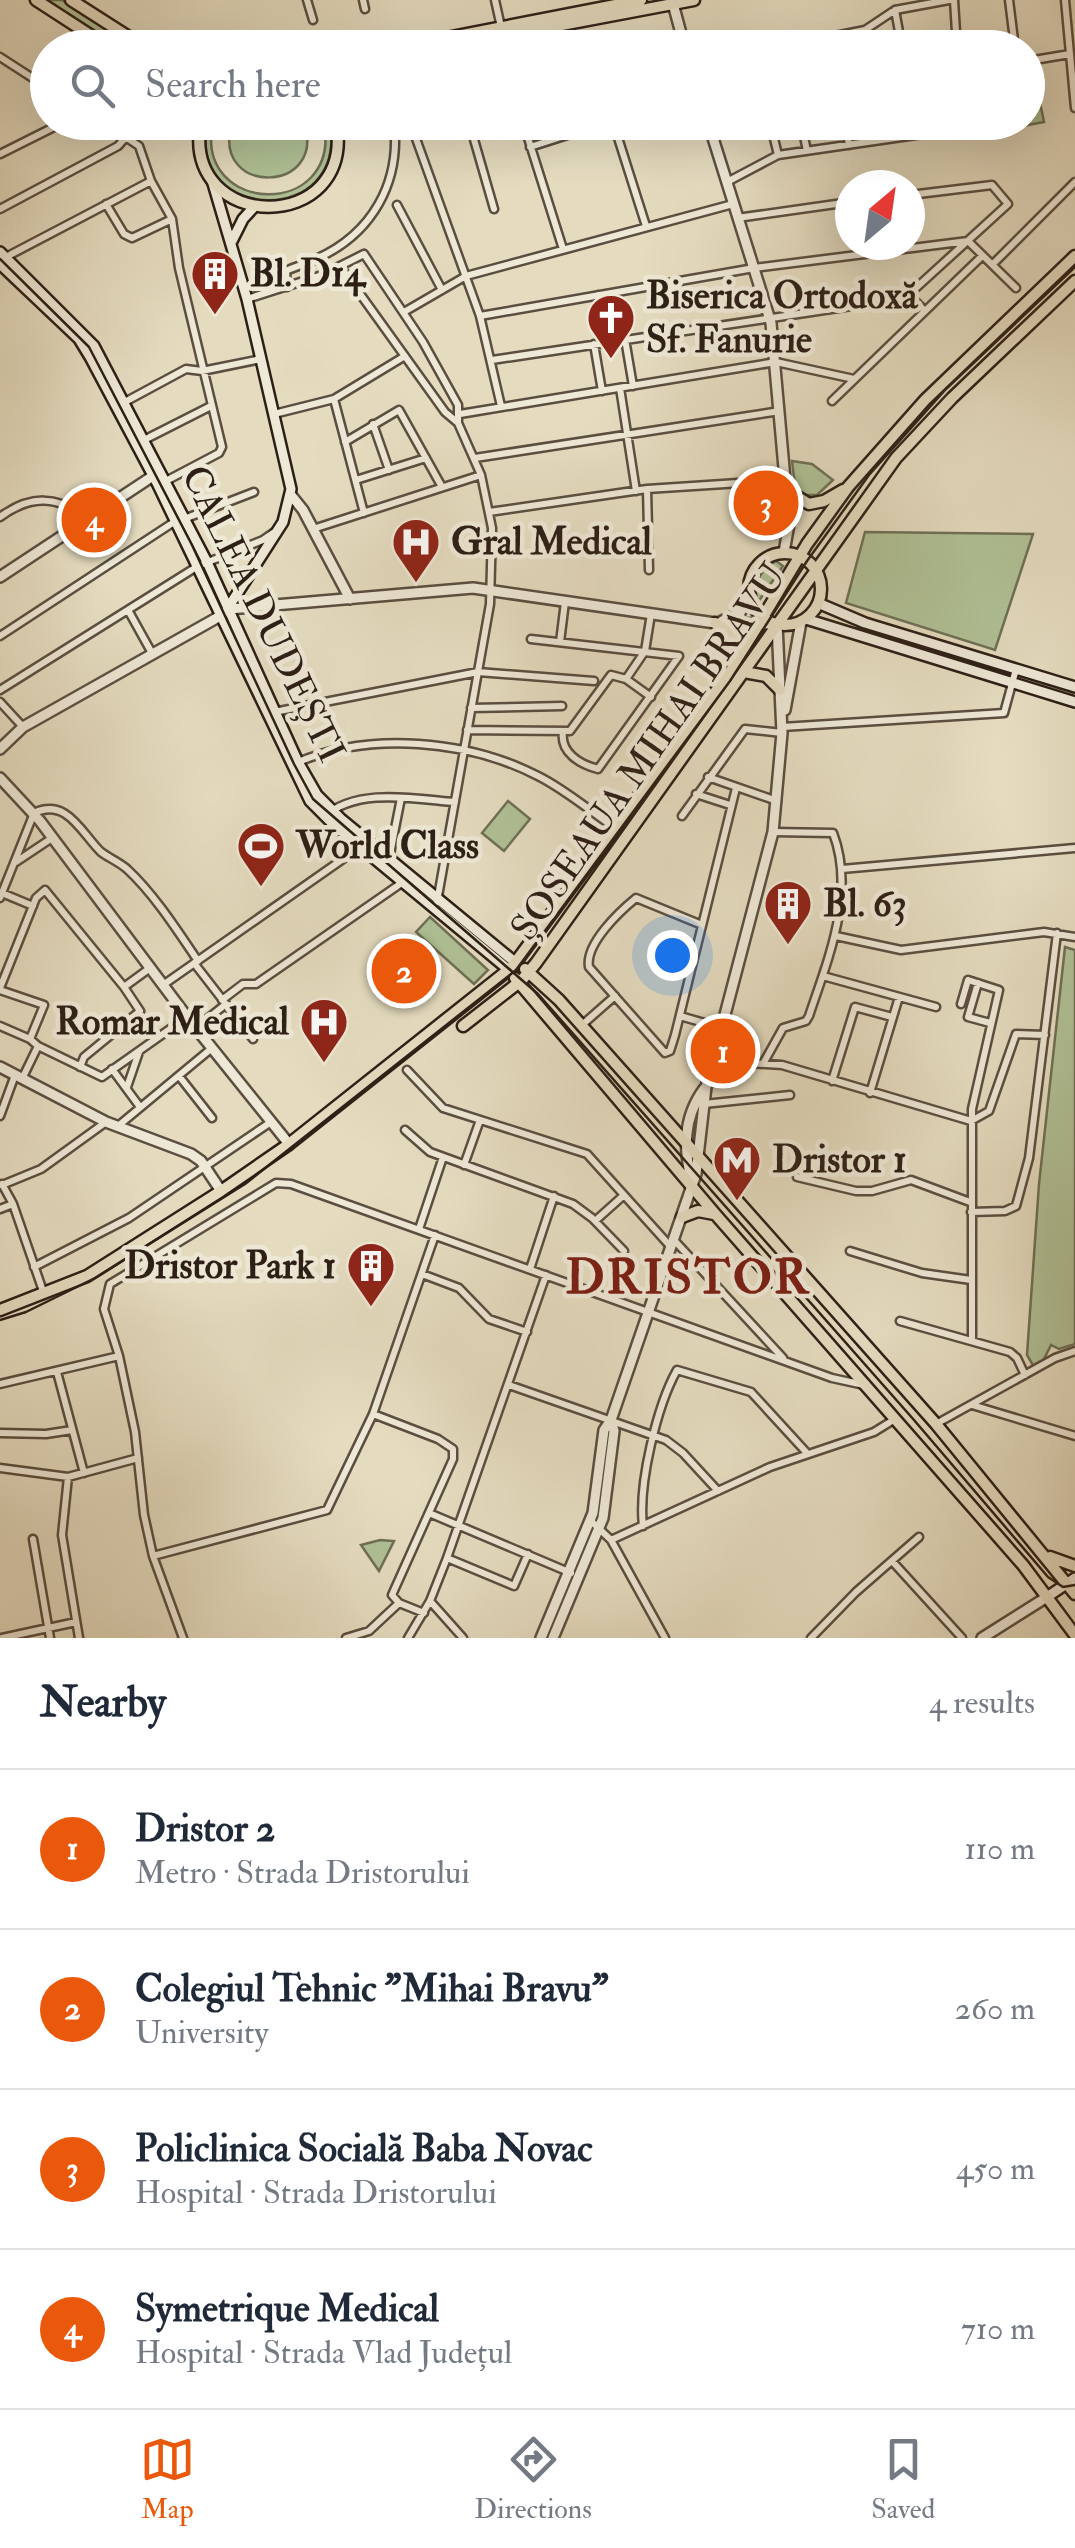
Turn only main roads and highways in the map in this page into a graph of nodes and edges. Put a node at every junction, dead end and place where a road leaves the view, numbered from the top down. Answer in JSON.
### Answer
{"nodes":[{"id":1,"x":36,"y":0,"type":"edge"},
{"id":2,"x":72,"y":0,"type":"edge"},
{"id":3,"x":640,"y":0,"type":"edge"},
{"id":4,"x":694,"y":0,"type":"edge"},
{"id":5,"x":672,"y":2,"type":"edge"},
{"id":6,"x":82,"y":30,"type":"edge"},
{"id":7,"x":118,"y":30,"type":"edge"},
{"id":8,"x":527,"y":30,"type":"edge"},
{"id":9,"x":535,"y":30,"type":"edge"},
{"id":10,"x":200,"y":140,"type":"edge"},
{"id":11,"x":336,"y":140,"type":"edge"},
{"id":12,"x":1075,"y":256,"type":"edge"},
{"id":13,"x":1075,"y":281,"type":"edge"},
{"id":14,"x":785,"y":485,"type":"road end"},
{"id":15,"x":848,"y":487,"type":"junction"},
{"id":16,"x":800,"y":555,"type":"junction"},
{"id":17,"x":816,"y":570,"type":"junction"},
{"id":18,"x":760,"y":620,"type":"junction"},
{"id":19,"x":715,"y":623,"type":"road end"},
{"id":20,"x":777,"y":624,"type":"junction"},
{"id":21,"x":740,"y":654,"type":"junction"},
{"id":22,"x":744,"y":672,"type":"junction"},
{"id":23,"x":780,"y":690,"type":"road end"},
{"id":24,"x":531,"y":944,"type":"junction"},
{"id":25,"x":543,"y":953,"type":"junction"},
{"id":26,"x":512,"y":966,"type":"junction"},
{"id":27,"x":529,"y":972,"type":"junction"},
{"id":28,"x":519,"y":982,"type":"junction"},
{"id":29,"x":490,"y":985,"type":"junction"},
{"id":30,"x":550,"y":990,"type":"junction"},
{"id":31,"x":500,"y":997,"type":"junction"},
{"id":32,"x":536,"y":1002,"type":"junction"},
{"id":33,"x":463,"y":1026,"type":"dead end"},
{"id":34,"x":716,"y":1215,"type":"junction"},
{"id":35,"x":682,"y":1217,"type":"road end"},
{"id":36,"x":0,"y":1310,"type":"edge"},
{"id":37,"x":1042,"y":1550,"type":"junction"},
{"id":38,"x":1075,"y":1566,"type":"edge"},
{"id":39,"x":1073,"y":1587,"type":"edge"},
{"id":40,"x":1075,"y":1636,"type":"edge"}],
"edges":[{"from":1,"to":6,"type":"main road"},
{"from":2,"to":7,"type":"main road"},
{"from":3,"to":8,"type":"main road"},
{"from":4,"to":5,"type":"main road"},
{"from":5,"to":9,"type":"main road"},
{"from":10,"to":11,"type":"main road"},
{"from":12,"to":15,"type":"main road","name":"ȘOSEAUA MIHAI BRAVU"},
{"from":13,"to":17,"type":"main road","name":"ȘOSEAUA MIHAI BRAVU"},
{"from":14,"to":15,"type":"main road"},
{"from":15,"to":16,"type":"main road","name":"ȘOSEAUA MIHAI BRAVU"},
{"from":16,"to":17,"type":"main road"},
{"from":16,"to":18,"type":"main road","name":"ȘOSEAUA MIHAI BRAVU"},
{"from":16,"to":18,"type":"main road"},
{"from":17,"to":20,"type":"main road","name":"ȘOSEAUA MIHAI BRAVU"},
{"from":17,"to":20,"type":"main road"},
{"from":18,"to":20,"type":"main road"},
{"from":18,"to":21,"type":"main road","name":"ȘOSEAUA MIHAI BRAVU"},
{"from":19,"to":21,"type":"main road"},
{"from":20,"to":22,"type":"main road","name":"ȘOSEAUA MIHAI BRAVU"},
{"from":21,"to":24,"type":"main road","name":"ȘOSEAUA MIHAI BRAVU"},
{"from":22,"to":23,"type":"main road"},
{"from":22,"to":25,"type":"main road","name":"ȘOSEAUA MIHAI BRAVU"},
{"from":24,"to":25,"type":"main road"},
{"from":24,"to":26,"type":"main road","name":"ȘOSEAUA MIHAI BRAVU"},
{"from":25,"to":27,"type":"main road","name":"ȘOSEAUA MIHAI BRAVU"},
{"from":26,"to":27,"type":"main road"},
{"from":26,"to":28,"type":"main road"},
{"from":26,"to":29,"type":"main road","name":"ȘOSEAUA MIHAI BRAVU"},
{"from":27,"to":28,"type":"main road","name":"ȘOSEAUA MIHAI BRAVU"},
{"from":27,"to":30,"type":"main road"},
{"from":28,"to":31,"type":"main road","name":"ȘOSEAUA MIHAI BRAVU"},
{"from":28,"to":32,"type":"main road"},
{"from":29,"to":31,"type":"main road"},
{"from":29,"to":36,"type":"main road","name":"ȘOSEAUA MIHAI BRAVU"},
{"from":30,"to":32,"type":"main road"},
{"from":30,"to":37,"type":"main road"},
{"from":31,"to":33,"type":"main road","name":"ȘOSEAUA MIHAI BRAVU"},
{"from":32,"to":34,"type":"main road"},
{"from":34,"to":35,"type":"main road"},
{"from":34,"to":40,"type":"main road"},
{"from":37,"to":38,"type":"main road"},
{"from":37,"to":39,"type":"main road"}]}
